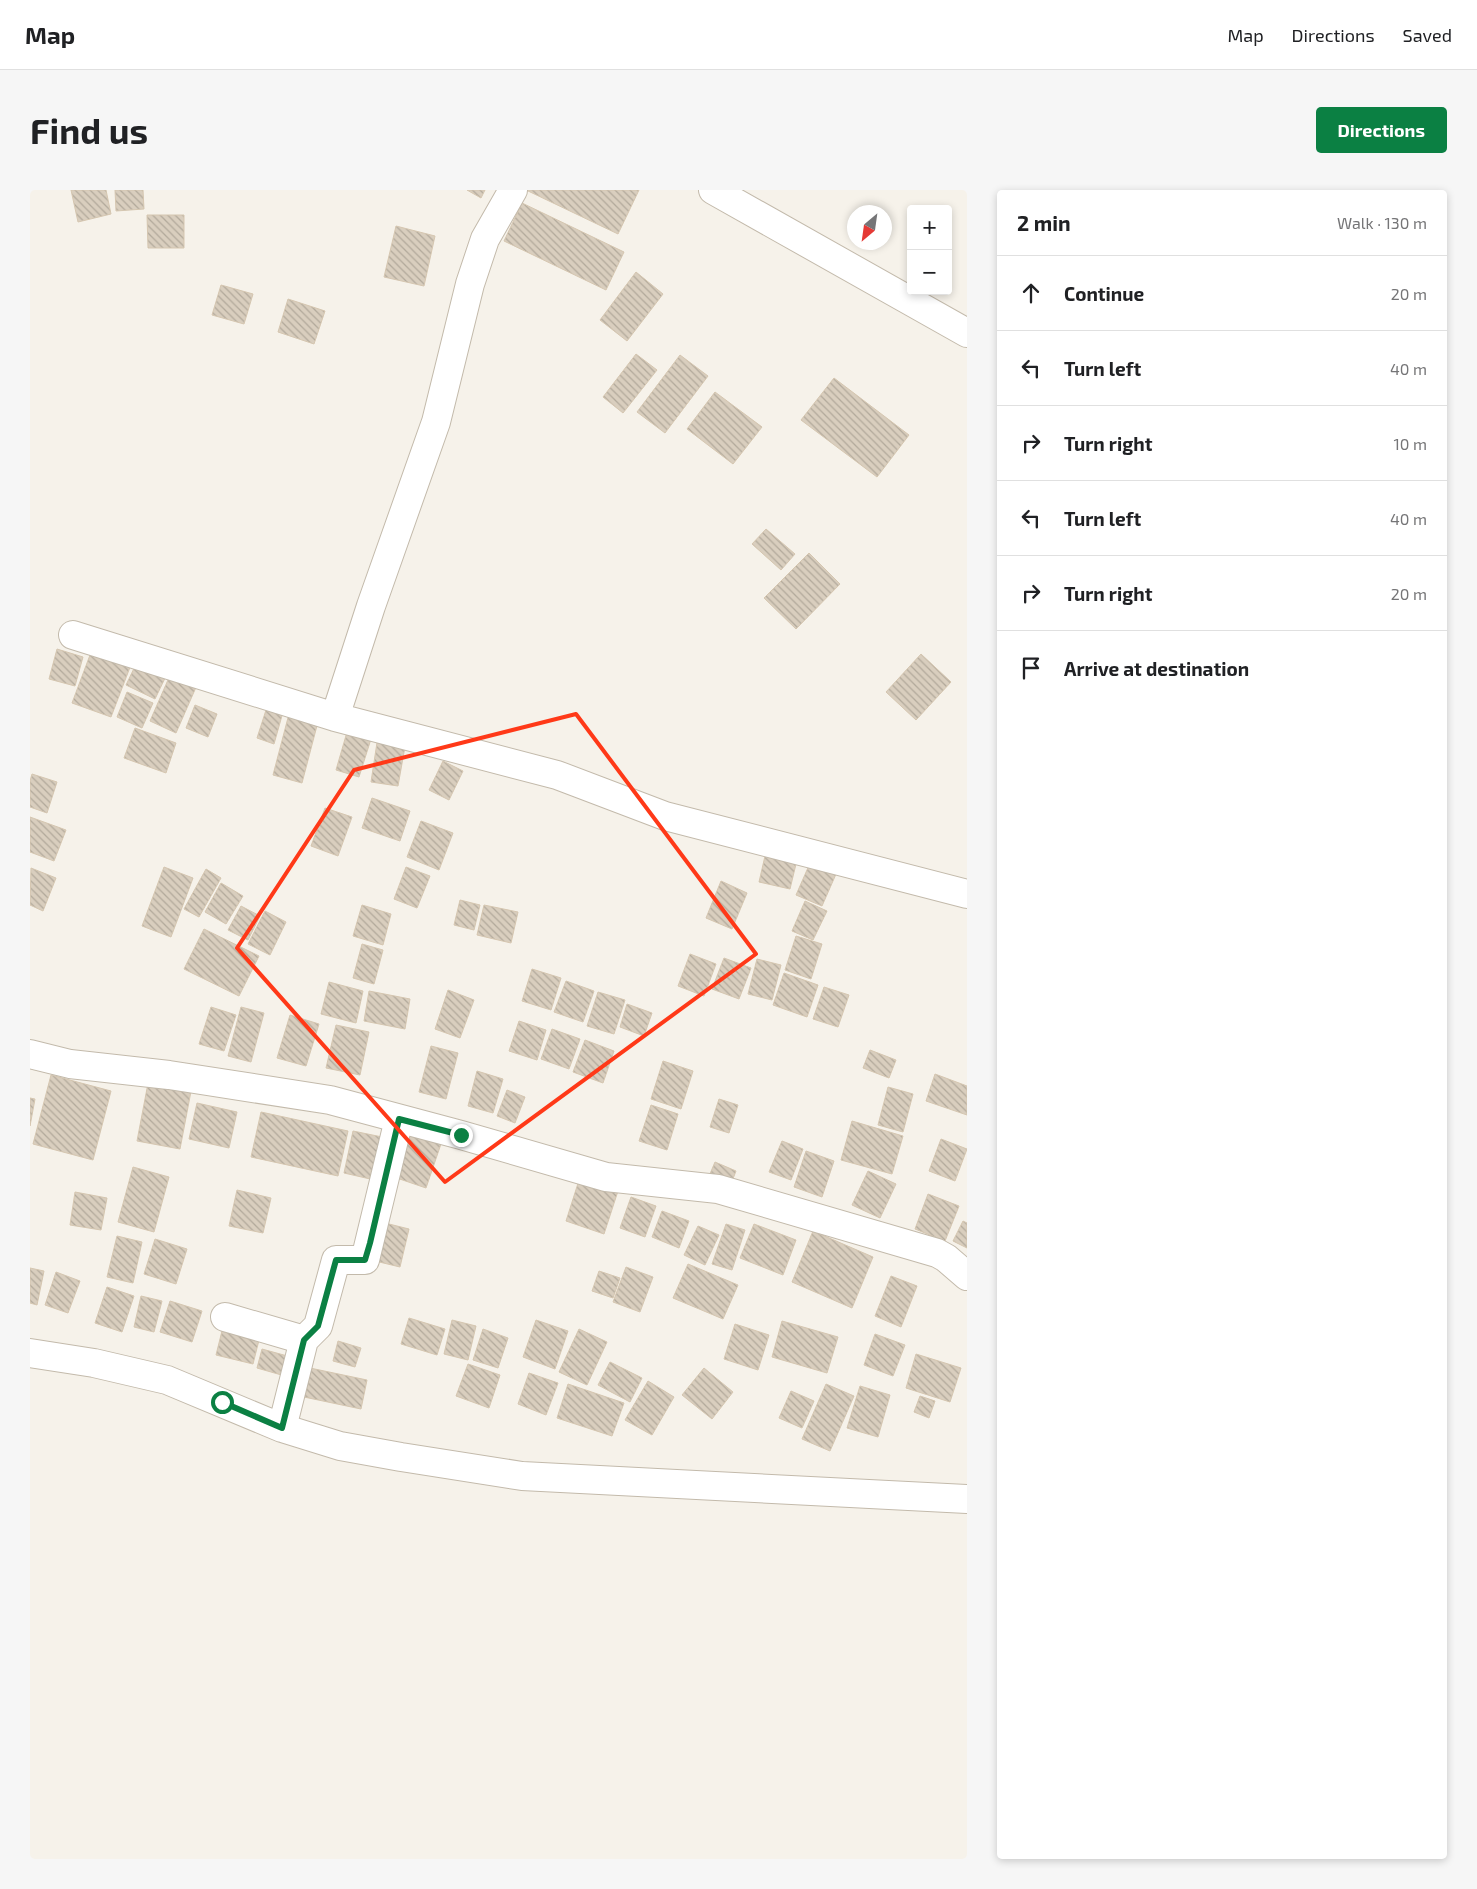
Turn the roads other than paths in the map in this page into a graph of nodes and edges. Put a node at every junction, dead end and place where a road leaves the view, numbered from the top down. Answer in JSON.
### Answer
{"nodes":[{"id":1,"x":513,"y":190,"type":"edge"},
{"id":2,"x":713,"y":190,"type":"edge"},
{"id":3,"x":967,"y":333,"type":"edge"},
{"id":4,"x":73,"y":635,"type":"dead end"},
{"id":5,"x":335,"y":717,"type":"junction"},
{"id":6,"x":967,"y":894,"type":"edge"},
{"id":7,"x":30,"y":1054,"type":"edge"},
{"id":8,"x":399,"y":1119,"type":"junction"},
{"id":9,"x":967,"y":1276,"type":"edge"},
{"id":10,"x":225,"y":1317,"type":"dead end"},
{"id":11,"x":304,"y":1340,"type":"junction"},
{"id":12,"x":30,"y":1353,"type":"edge"},
{"id":13,"x":282,"y":1428,"type":"junction"},
{"id":14,"x":967,"y":1499,"type":"edge"}],
"edges":[{"from":1,"to":5,"type":"street"},
{"from":2,"to":3,"type":"street"},
{"from":4,"to":5,"type":"street"},
{"from":5,"to":6,"type":"street"},
{"from":7,"to":8,"type":"street"},
{"from":8,"to":9,"type":"street"},
{"from":8,"to":11,"type":"street"},
{"from":10,"to":11,"type":"street"},
{"from":11,"to":13,"type":"street"},
{"from":12,"to":13,"type":"street"},
{"from":13,"to":14,"type":"street"}]}
